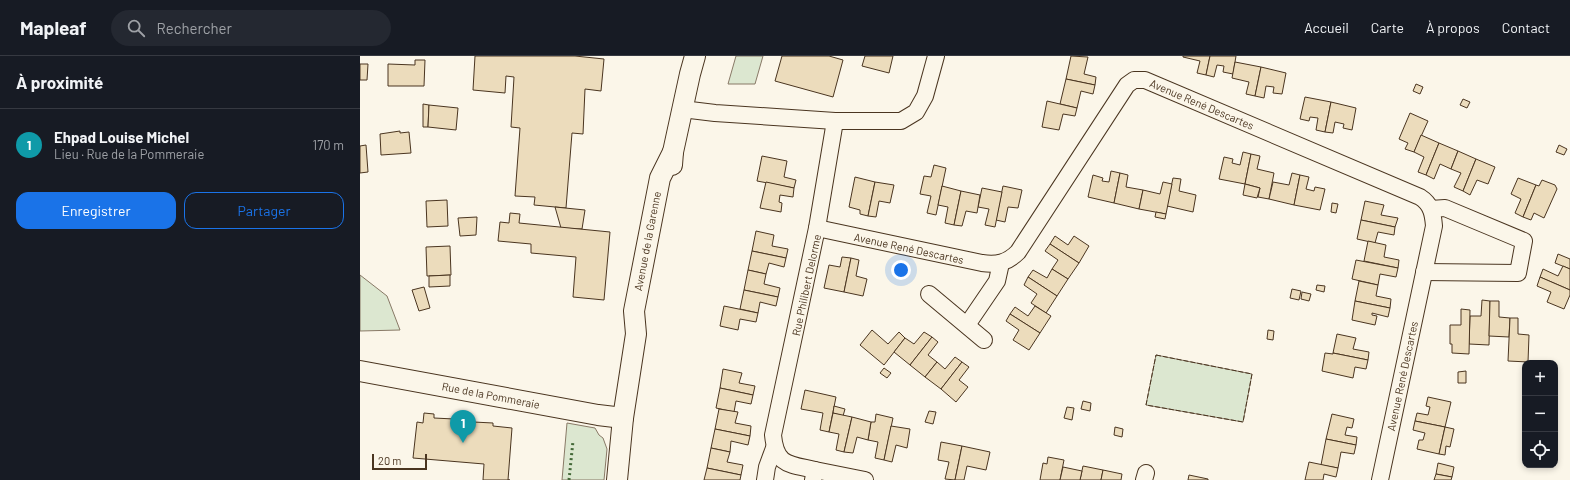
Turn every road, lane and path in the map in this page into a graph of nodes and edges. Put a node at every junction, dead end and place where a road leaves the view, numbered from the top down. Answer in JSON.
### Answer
{"nodes":[{"id":1,"x":695,"y":56,"type":"edge"},
{"id":2,"x":936,"y":56,"type":"edge"},
{"id":3,"x":682,"y":109,"type":"junction"},
{"id":4,"x":835,"y":121,"type":"junction"},
{"id":5,"x":1431,"y":209,"type":"junction"},
{"id":6,"x":817,"y":228,"type":"junction"},
{"id":7,"x":1002,"y":263,"type":"junction"},
{"id":8,"x":1424,"y":272,"type":"junction"},
{"id":9,"x":928,"y":294,"type":"dead end"},
{"id":10,"x":967,"y":326,"type":"junction"},
{"id":11,"x":984,"y":340,"type":"dead end"},
{"id":12,"x":360,"y":371,"type":"edge"},
{"id":13,"x":623,"y":418,"type":"junction"},
{"id":14,"x":774,"y":448,"type":"junction"},
{"id":15,"x":814,"y":475,"type":"edge"},
{"id":16,"x":617,"y":480,"type":"edge"},
{"id":17,"x":765,"y":480,"type":"edge"},
{"id":18,"x":865,"y":480,"type":"edge"},
{"id":19,"x":1380,"y":480,"type":"edge"}],
"edges":[{"from":1,"to":3,"type":"street","name":"Avenue de la Garenne"},
{"from":2,"to":4,"type":"street"},
{"from":3,"to":4,"type":"street"},
{"from":3,"to":13,"type":"street","name":"Avenue de la Garenne"},
{"from":4,"to":6,"type":"street","name":"Rue Philibert Delorme"},
{"from":5,"to":7,"type":"street","name":"Avenue René Descartes"},
{"from":5,"to":8,"type":"street","name":"Avenue René Descartes"},
{"from":5,"to":8,"type":"street"},
{"from":6,"to":7,"type":"street","name":"Avenue René Descartes"},
{"from":6,"to":14,"type":"street","name":"Rue Philibert Delorme"},
{"from":7,"to":10,"type":"street"},
{"from":8,"to":19,"type":"street","name":"Avenue René Descartes"},
{"from":9,"to":10,"type":"street"},
{"from":10,"to":11,"type":"street"},
{"from":12,"to":13,"type":"street","name":"Rue de la Pommeraie"},
{"from":13,"to":16,"type":"street","name":"Avenue de la Garenne"},
{"from":14,"to":15,"type":"street"},
{"from":14,"to":17,"type":"street","name":"Rue Philibert Delorme"},
{"from":15,"to":18,"type":"street"}]}
